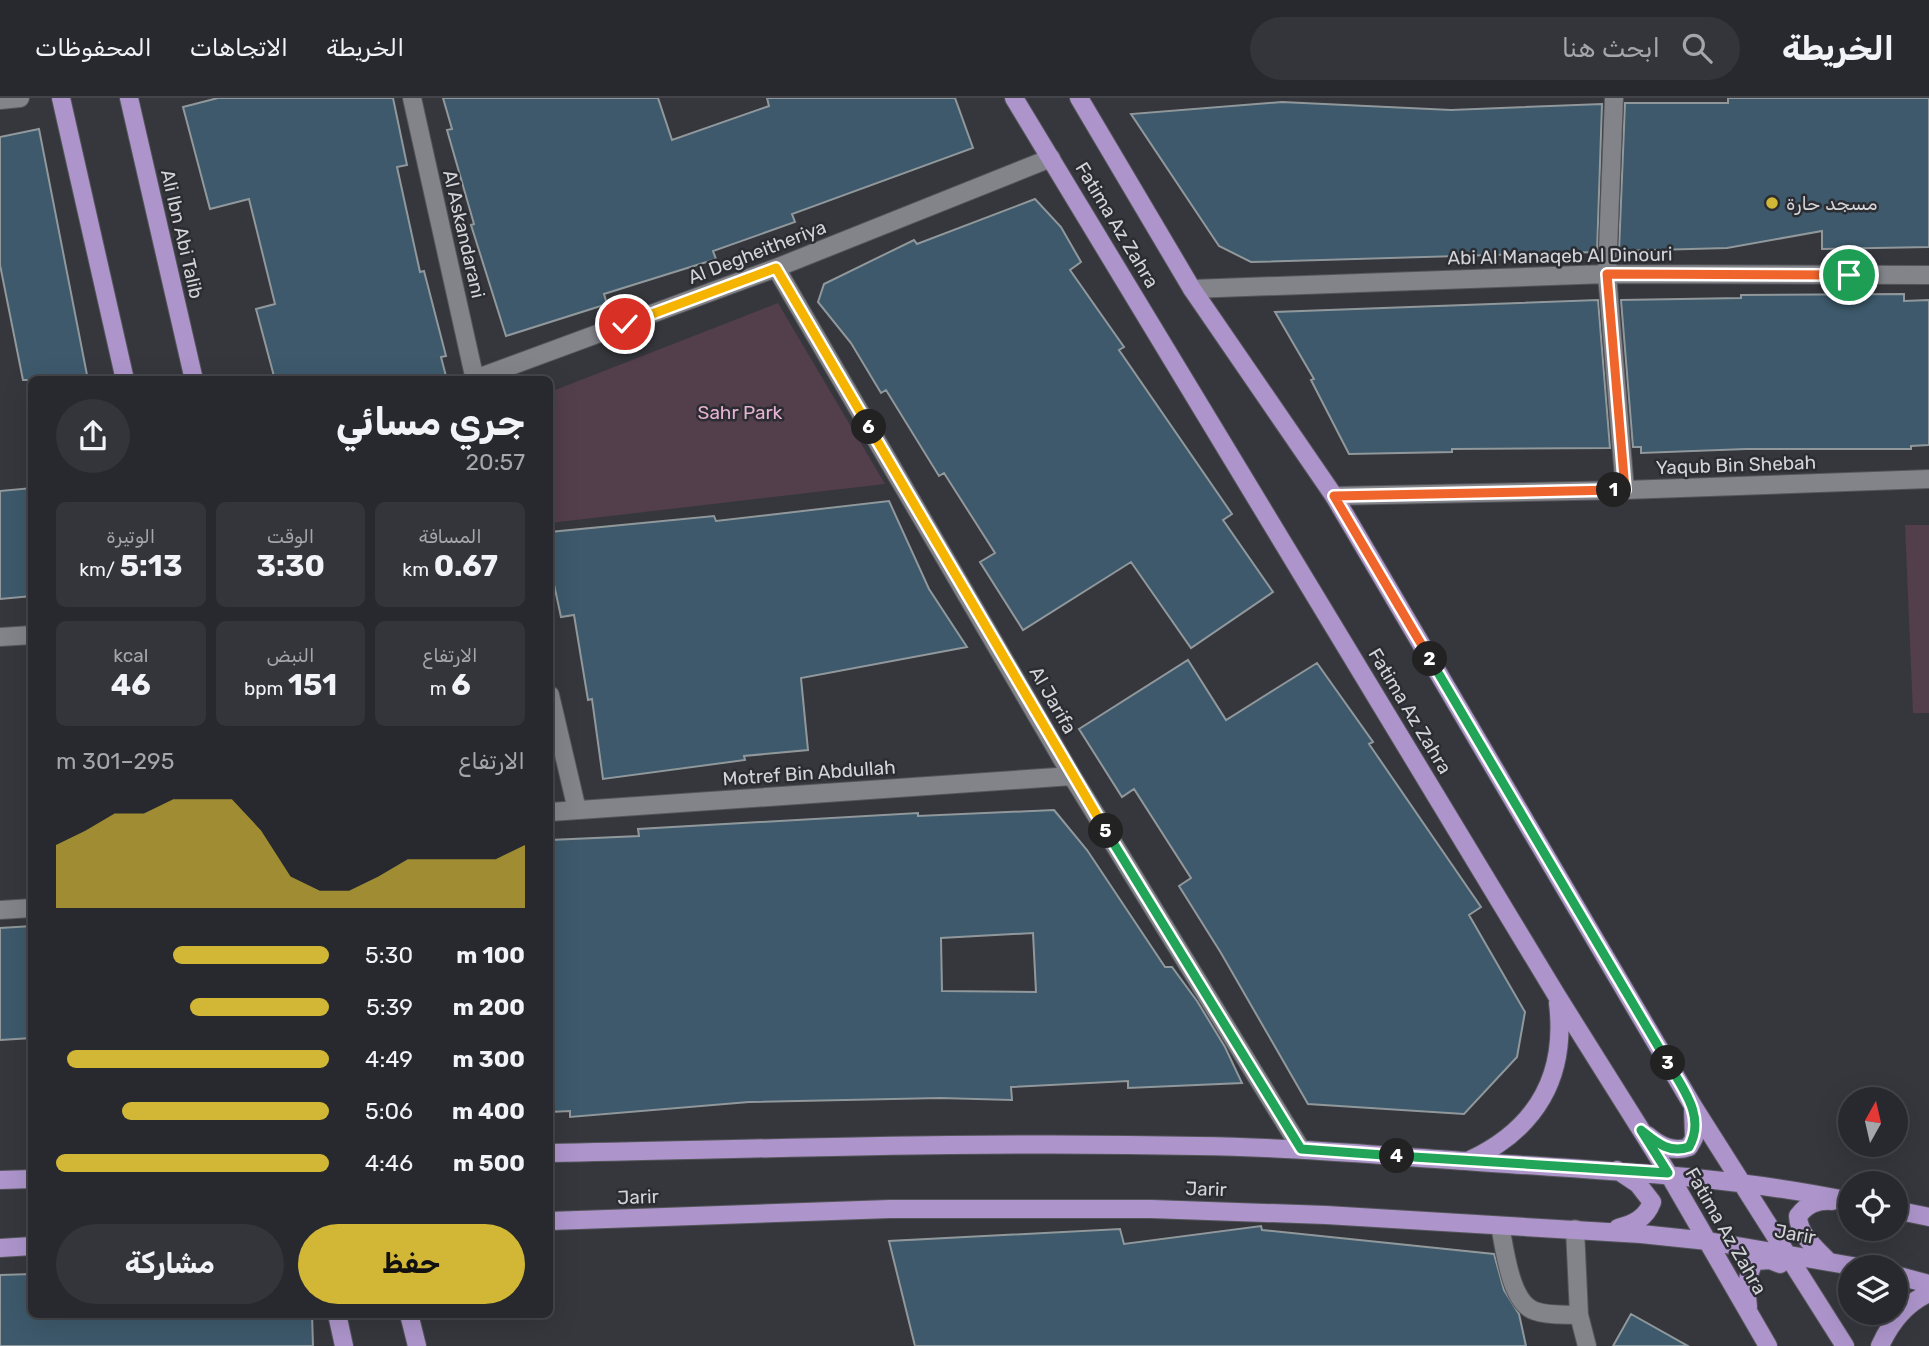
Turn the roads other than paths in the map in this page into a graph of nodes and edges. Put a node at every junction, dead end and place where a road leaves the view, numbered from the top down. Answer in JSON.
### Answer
{"nodes":[{"id":1,"x":20,"y":98,"type":"edge"},
{"id":2,"x":61,"y":98,"type":"edge"},
{"id":3,"x":129,"y":98,"type":"edge"},
{"id":4,"x":412,"y":98,"type":"edge"},
{"id":5,"x":1014,"y":98,"type":"edge"},
{"id":6,"x":1079,"y":98,"type":"edge"},
{"id":7,"x":1614,"y":98,"type":"edge"},
{"id":8,"x":0,"y":100,"type":"edge"},
{"id":9,"x":1051,"y":158,"type":"junction"},
{"id":10,"x":776,"y":268,"type":"junction"},
{"id":11,"x":1607,"y":274,"type":"junction"},
{"id":12,"x":1929,"y":275,"type":"edge"},
{"id":13,"x":1192,"y":289,"type":"junction"},
{"id":14,"x":124,"y":376,"type":"edge"},
{"id":15,"x":193,"y":376,"type":"edge"},
{"id":16,"x":474,"y":376,"type":"edge"},
{"id":17,"x":483,"y":376,"type":"edge"},
{"id":18,"x":1929,"y":479,"type":"edge"},
{"id":19,"x":1625,"y":490,"type":"junction"},
{"id":20,"x":1334,"y":496,"type":"junction"},
{"id":21,"x":28,"y":635,"type":"edge"},
{"id":22,"x":0,"y":637,"type":"edge"},
{"id":23,"x":553,"y":708,"type":"edge"},
{"id":24,"x":1072,"y":776,"type":"junction"},
{"id":25,"x":577,"y":810,"type":"junction"},
{"id":26,"x":553,"y":812,"type":"edge"},
{"id":27,"x":28,"y":908,"type":"edge"},
{"id":28,"x":0,"y":910,"type":"edge"},
{"id":29,"x":1557,"y":996,"type":"junction"},
{"id":30,"x":1693,"y":1106,"type":"junction"},
{"id":31,"x":1641,"y":1130,"type":"junction"},
{"id":32,"x":1301,"y":1149,"type":"junction"},
{"id":33,"x":553,"y":1153,"type":"edge"},
{"id":34,"x":1468,"y":1161,"type":"junction"},
{"id":35,"x":1615,"y":1169,"type":"junction"},
{"id":36,"x":1668,"y":1173,"type":"junction"},
{"id":37,"x":28,"y":1179,"type":"edge"},
{"id":38,"x":0,"y":1180,"type":"edge"},
{"id":39,"x":1740,"y":1182,"type":"junction"},
{"id":40,"x":1838,"y":1199,"type":"edge"},
{"id":41,"x":1838,"y":1201,"type":"edge"},
{"id":42,"x":1908,"y":1213,"type":"edge"},
{"id":43,"x":1929,"y":1217,"type":"edge"},
{"id":44,"x":553,"y":1220,"type":"edge"},
{"id":45,"x":1500,"y":1226,"type":"junction"},
{"id":46,"x":1575,"y":1228,"type":"junction"},
{"id":47,"x":1604,"y":1231,"type":"junction"},
{"id":48,"x":1708,"y":1241,"type":"junction"},
{"id":49,"x":28,"y":1246,"type":"edge"},
{"id":50,"x":0,"y":1248,"type":"edge"},
{"id":51,"x":1784,"y":1253,"type":"junction"},
{"id":52,"x":1828,"y":1261,"type":"junction"},
{"id":53,"x":1838,"y":1263,"type":"edge"},
{"id":54,"x":1908,"y":1278,"type":"edge"},
{"id":55,"x":1929,"y":1284,"type":"edge"},
{"id":56,"x":1809,"y":1289,"type":"junction"},
{"id":57,"x":1929,"y":1293,"type":"edge"},
{"id":58,"x":1749,"y":1312,"type":"junction"},
{"id":59,"x":1579,"y":1315,"type":"junction"},
{"id":60,"x":338,"y":1318,"type":"edge"},
{"id":61,"x":410,"y":1318,"type":"edge"},
{"id":62,"x":344,"y":1346,"type":"edge"},
{"id":63,"x":417,"y":1346,"type":"edge"},
{"id":64,"x":1587,"y":1346,"type":"edge"},
{"id":65,"x":1768,"y":1346,"type":"edge"},
{"id":66,"x":1845,"y":1346,"type":"edge"},
{"id":67,"x":1880,"y":1346,"type":"edge"}],
"edges":[{"from":1,"to":8,"type":"street"},
{"from":2,"to":14,"type":"main road"},
{"from":3,"to":15,"type":"main road","name":"Ali Ibn Abi Talib"},
{"from":4,"to":16,"type":"street","name":"Al Askandarani"},
{"from":5,"to":9,"type":"main road","name":"Fatima Az Zahra"},
{"from":6,"to":13,"type":"main road"},
{"from":7,"to":11,"type":"street"},
{"from":9,"to":10,"type":"street","name":"Al Degheitheriya"},
{"from":9,"to":29,"type":"main road","name":"Fatima Az Zahra"},
{"from":10,"to":17,"type":"street","name":"Al Degheitheriya"},
{"from":10,"to":24,"type":"street","name":"Al Jarifa"},
{"from":11,"to":12,"type":"street","name":"Abi Al Manaqeb Al Dinouri"},
{"from":11,"to":13,"type":"street","name":"Abi Al Manaqeb Al Dinouri"},
{"from":11,"to":19,"type":"street"},
{"from":13,"to":20,"type":"main road"},
{"from":18,"to":19,"type":"street","name":"Yaqub Bin Shebah"},
{"from":19,"to":20,"type":"street","name":"Yaqub Bin Shebah"},
{"from":20,"to":30,"type":"main road"},
{"from":21,"to":22,"type":"street"},
{"from":23,"to":25,"type":"street"},
{"from":24,"to":25,"type":"street","name":"Motref Bin Abdullah"},
{"from":24,"to":32,"type":"street","name":"Al Jarifa"},
{"from":25,"to":26,"type":"street","name":"Motref Bin Abdullah"},
{"from":27,"to":28,"type":"street"},
{"from":29,"to":31,"type":"main road","name":"Fatima Az Zahra"},
{"from":29,"to":34,"type":"main road"},
{"from":30,"to":31,"type":"main road"},
{"from":30,"to":39,"type":"main road"},
{"from":31,"to":36,"type":"main road","name":"Fatima Az Zahra"},
{"from":32,"to":33,"type":"main road"},
{"from":32,"to":34,"type":"main road"},
{"from":34,"to":35,"type":"main road"},
{"from":35,"to":36,"type":"main road"},
{"from":35,"to":47,"type":"main road"},
{"from":36,"to":39,"type":"main road"},
{"from":36,"to":48,"type":"main road","name":"Fatima Az Zahra"},
{"from":37,"to":38,"type":"main road"},
{"from":39,"to":40,"type":"main road"},
{"from":39,"to":51,"type":"main road"},
{"from":41,"to":52,"type":"main road"},
{"from":42,"to":43,"type":"main road"},
{"from":44,"to":45,"type":"main road","name":"Jarir"},
{"from":45,"to":46,"type":"main road","name":"Jarir"},
{"from":45,"to":59,"type":"street"},
{"from":46,"to":47,"type":"main road","name":"Jarir"},
{"from":46,"to":59,"type":"street"},
{"from":47,"to":48,"type":"main road","name":"Jarir"},
{"from":48,"to":51,"type":"main road","name":"Jarir"},
{"from":48,"to":58,"type":"main road","name":"Fatima Az Zahra"},
{"from":49,"to":50,"type":"main road"},
{"from":51,"to":52,"type":"main road","name":"Jarir"},
{"from":51,"to":56,"type":"main road"},
{"from":52,"to":53,"type":"main road","name":"Jarir"},
{"from":54,"to":55,"type":"main road"},
{"from":56,"to":58,"type":"main road"},
{"from":56,"to":66,"type":"main road"},
{"from":57,"to":67,"type":"main road"},
{"from":58,"to":65,"type":"main road","name":"Fatima Az Zahra"},
{"from":59,"to":64,"type":"street"},
{"from":60,"to":62,"type":"main road"},
{"from":61,"to":63,"type":"main road"}]}
